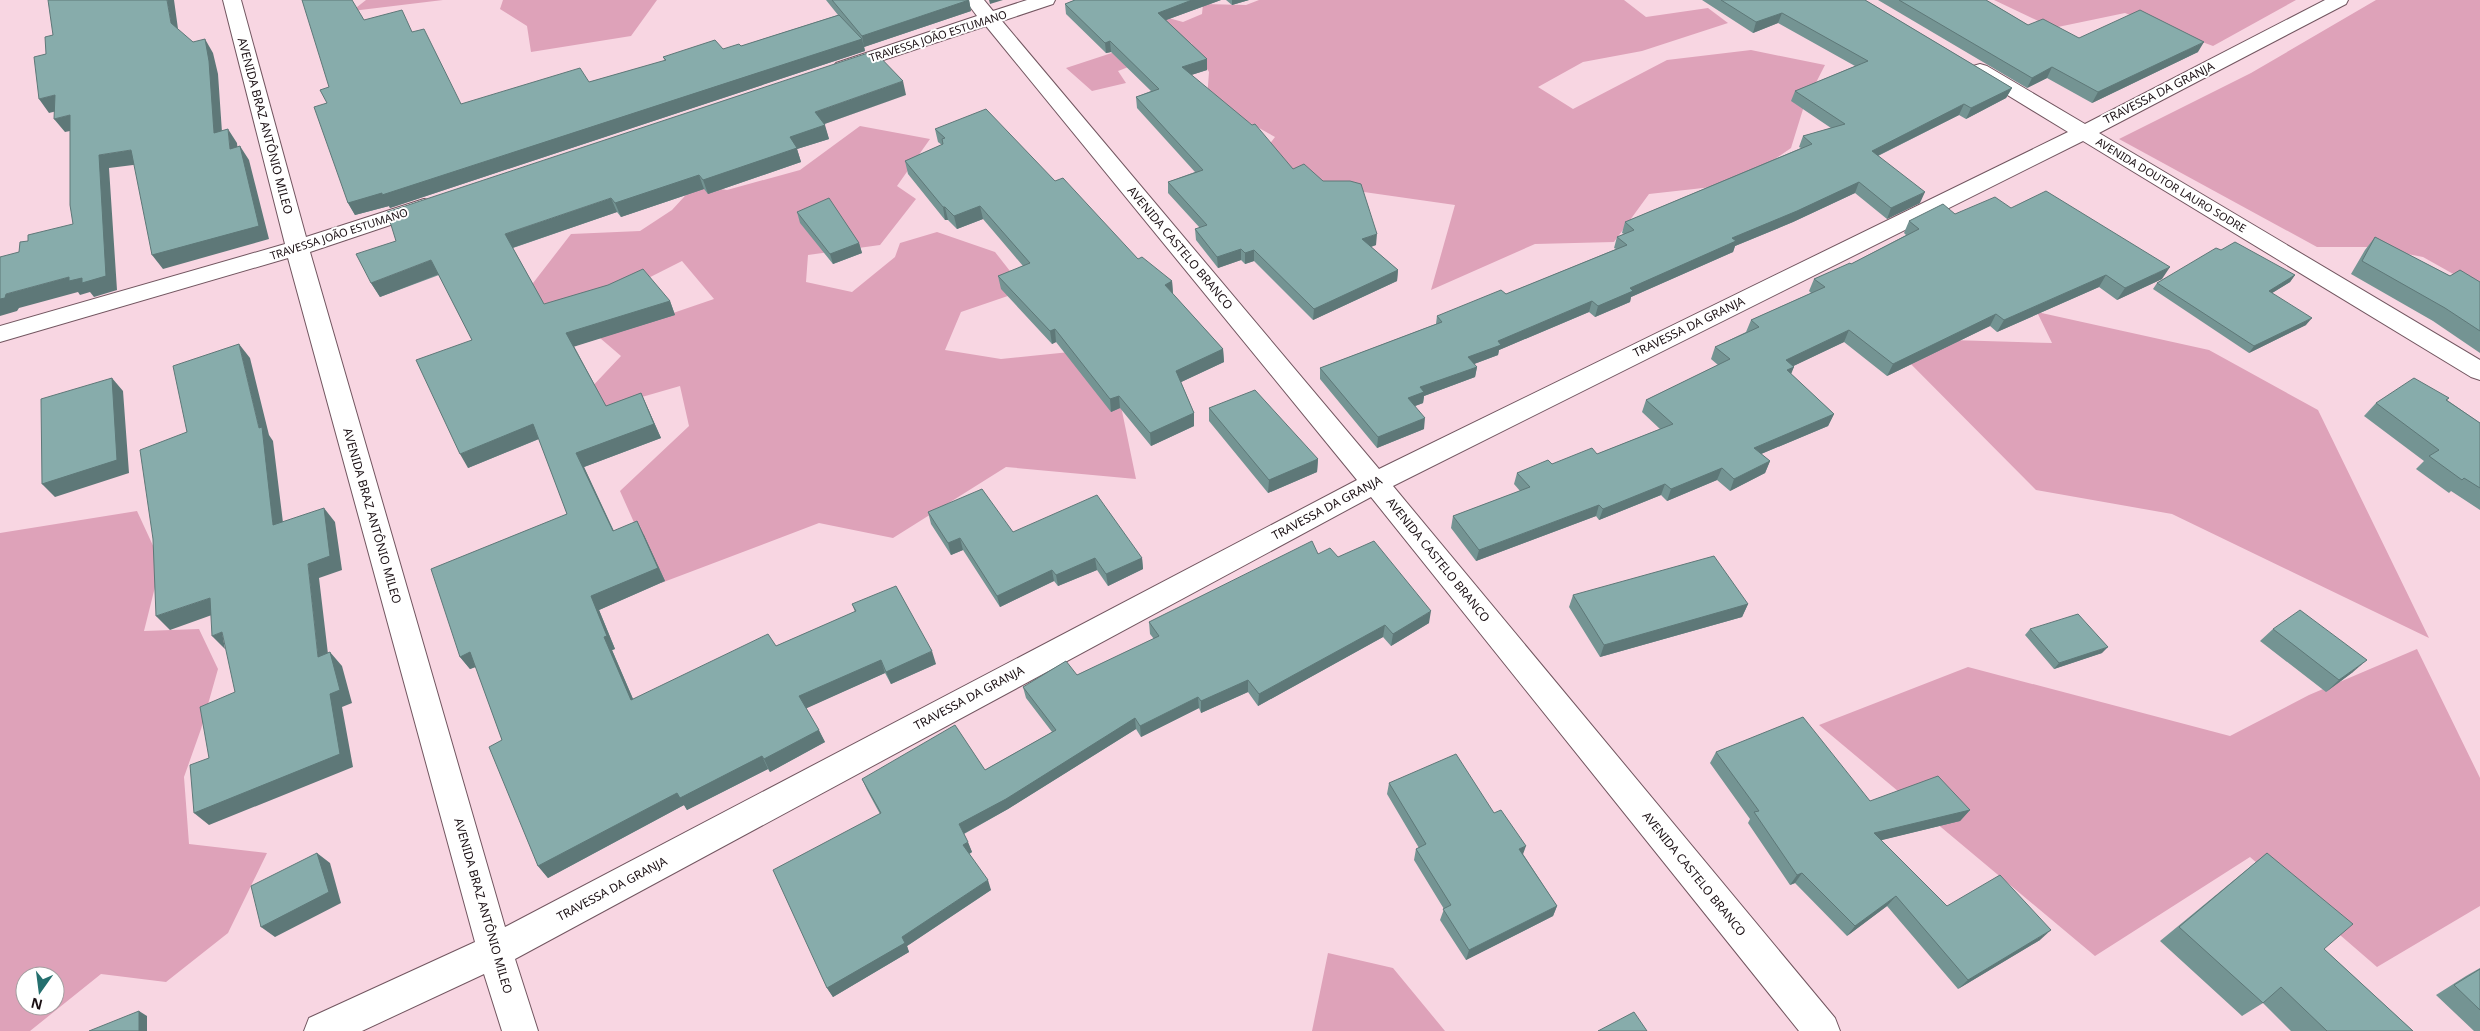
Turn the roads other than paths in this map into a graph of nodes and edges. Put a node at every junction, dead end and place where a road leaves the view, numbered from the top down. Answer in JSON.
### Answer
{"nodes":[{"id":1,"x":232,"y":0,"type":"edge"},
{"id":2,"x":1046,"y":0,"type":"edge"},
{"id":3,"x":2340,"y":0,"type":"edge"},
{"id":4,"x":982,"y":9,"type":"edge"},
{"id":5,"x":1964,"y":61,"type":"edge"},
{"id":6,"x":826,"y":73,"type":"edge"},
{"id":7,"x":2085,"y":132,"type":"junction"},
{"id":8,"x":439,"y":201,"type":"edge"},
{"id":9,"x":297,"y":248,"type":"junction"},
{"id":10,"x":0,"y":334,"type":"edge"},
{"id":11,"x":2480,"y":371,"type":"edge"},
{"id":12,"x":1375,"y":483,"type":"junction"},
{"id":13,"x":495,"y":951,"type":"junction"},
{"id":14,"x":322,"y":1031,"type":"edge"},
{"id":15,"x":520,"y":1031,"type":"edge"},
{"id":16,"x":1822,"y":1031,"type":"edge"}],
"edges":[{"from":1,"to":9,"type":"street","name":"AVENIDA BRAZ ANTÔNIO MILEO"},
{"from":2,"to":4,"type":"street","name":"TRAVESSA JOÃO ESTUMANO"},
{"from":3,"to":7,"type":"street","name":"TRAVESSA DA GRANJA"},
{"from":4,"to":6,"type":"street","name":"TRAVESSA JOÃO ESTUMANO"},
{"from":4,"to":12,"type":"street","name":"AVENIDA CASTELO BRANCO"},
{"from":5,"to":7,"type":"street","name":"AVENIDA DOUTOR LAURO SODRE"},
{"from":7,"to":11,"type":"street","name":"AVENIDA DOUTOR LAURO SODRE"},
{"from":7,"to":12,"type":"street","name":"TRAVESSA DA GRANJA"},
{"from":8,"to":9,"type":"street","name":"TRAVESSA JOÃO ESTUMANO"},
{"from":9,"to":10,"type":"street","name":"TRAVESSA JOÃO ESTUMANO"},
{"from":9,"to":13,"type":"street","name":"AVENIDA BRAZ ANTÔNIO MILEO"},
{"from":12,"to":13,"type":"street","name":"TRAVESSA DA GRANJA"},
{"from":12,"to":16,"type":"street","name":"AVENIDA CASTELO BRANCO"},
{"from":13,"to":14,"type":"street","name":"TRAVESSA DA GRANJA"},
{"from":13,"to":15,"type":"street","name":"AVENIDA BRAZ ANTÔNIO MILEO"}]}
